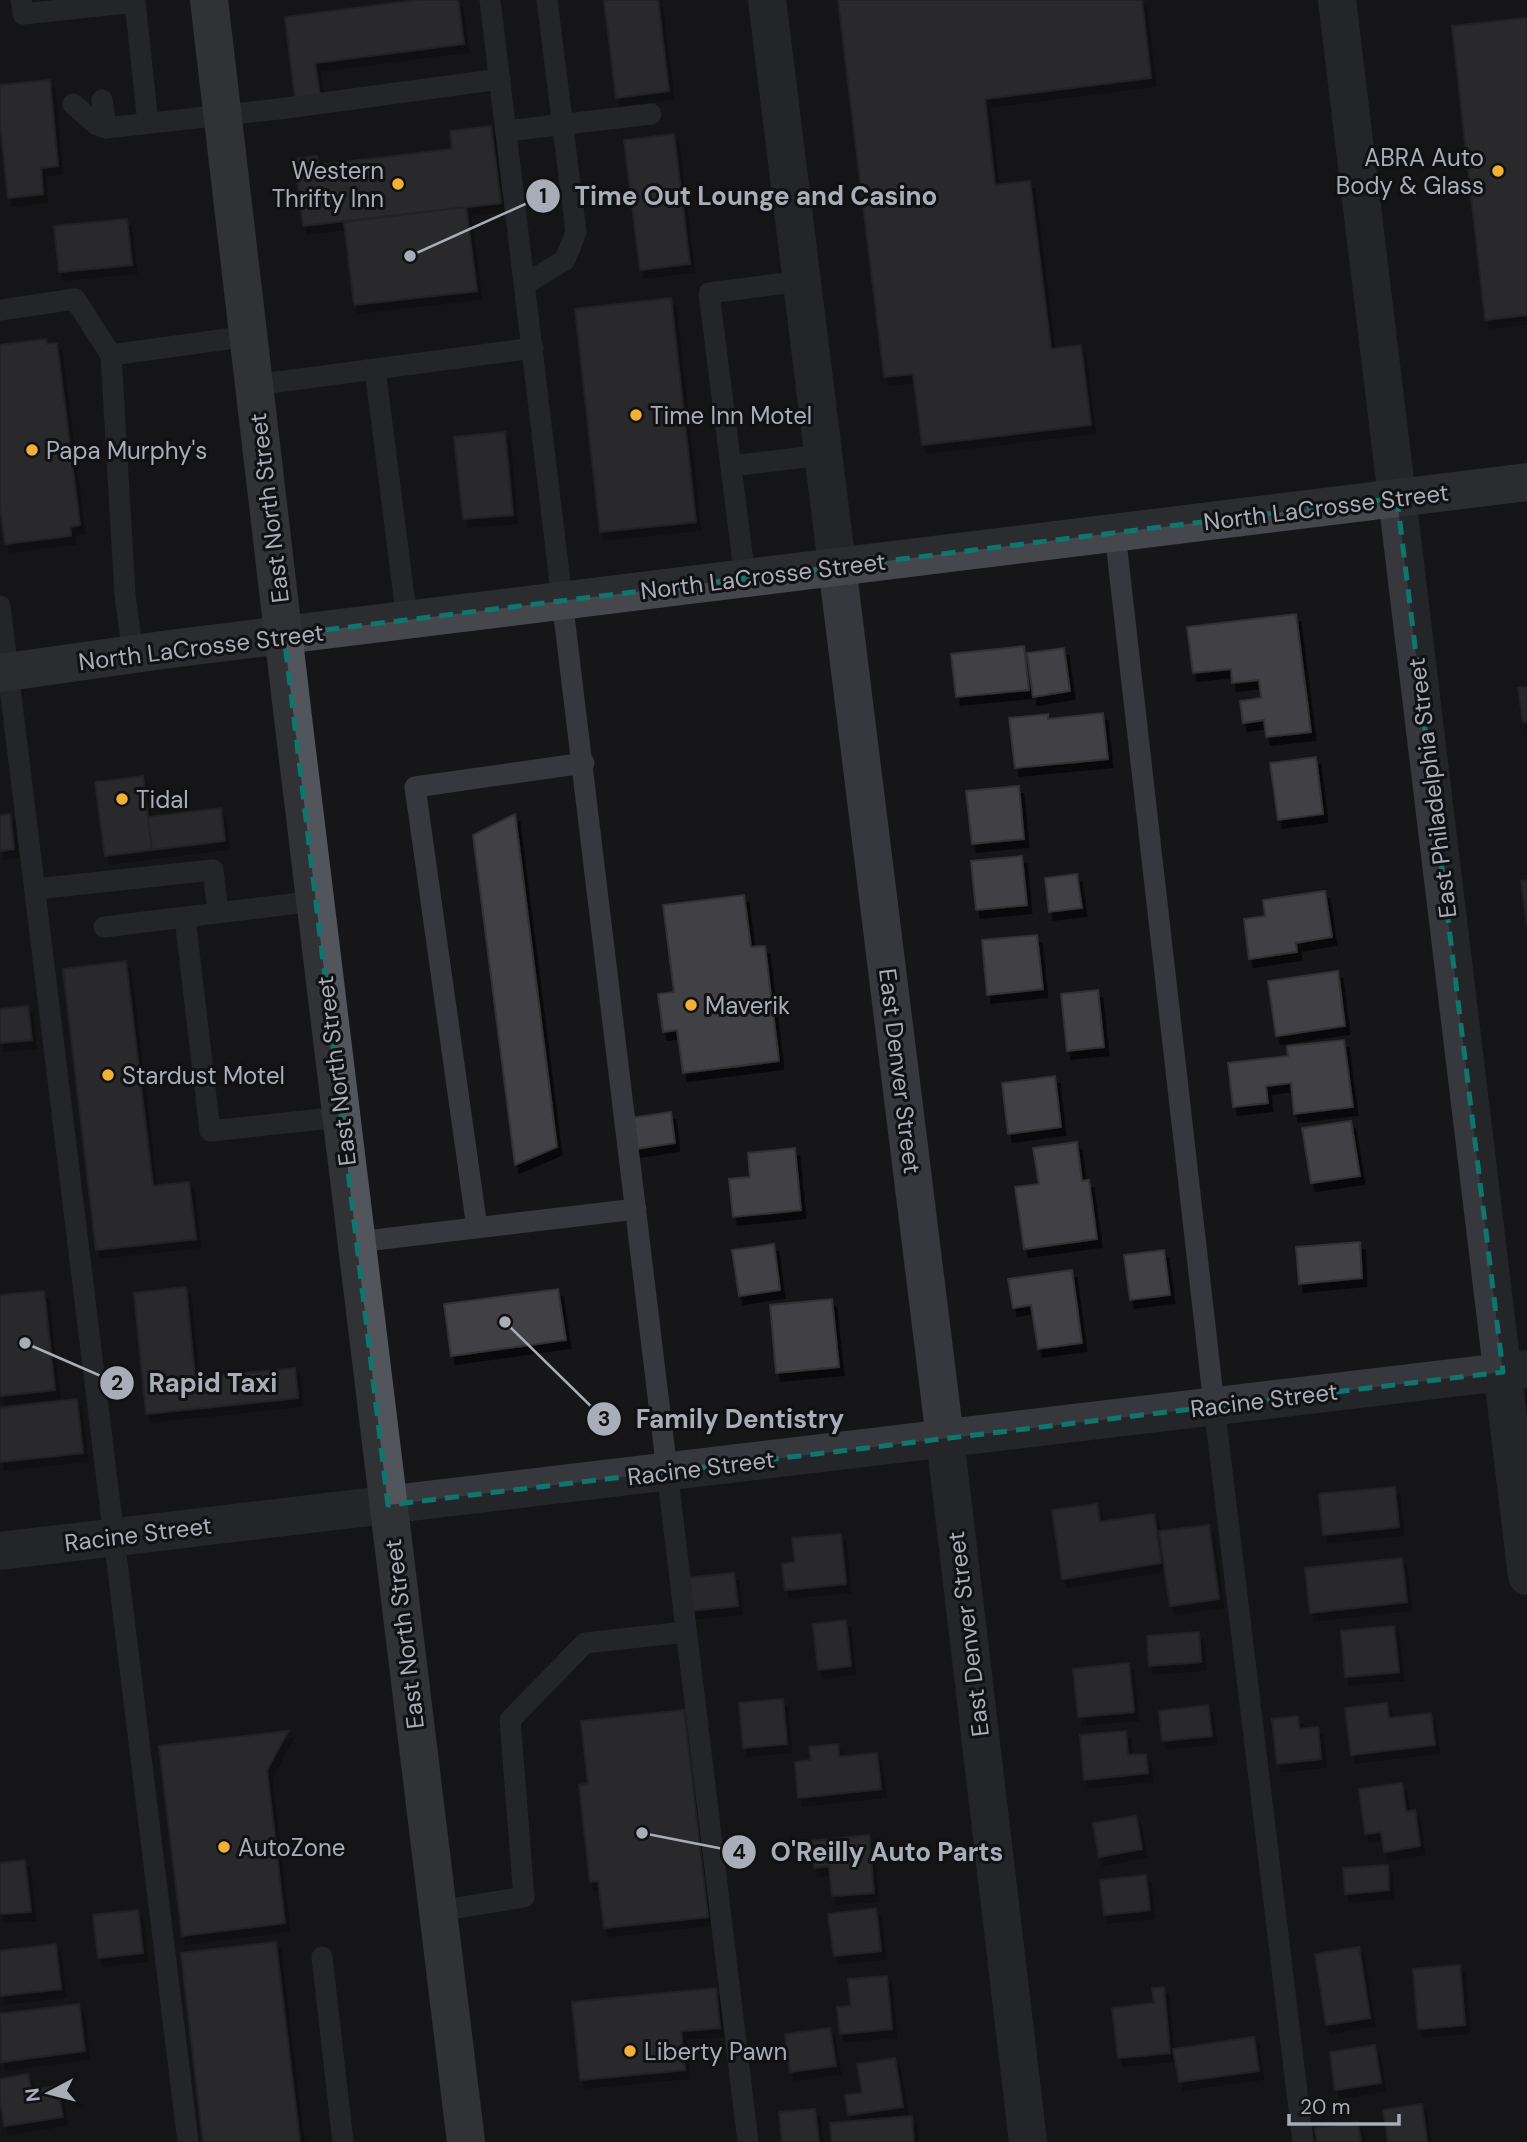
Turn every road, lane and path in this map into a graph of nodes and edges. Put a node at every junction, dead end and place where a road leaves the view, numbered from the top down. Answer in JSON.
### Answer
{"nodes":[{"id":1,"x":21,"y":0,"type":"edge"},
{"id":2,"x":209,"y":0,"type":"edge"},
{"id":3,"x":491,"y":0,"type":"edge"},
{"id":4,"x":547,"y":0,"type":"edge"},
{"id":5,"x":767,"y":0,"type":"edge"},
{"id":6,"x":1337,"y":0,"type":"edge"},
{"id":7,"x":500,"y":79,"type":"junction"},
{"id":8,"x":102,"y":100,"type":"dead end"},
{"id":9,"x":73,"y":104,"type":"dead end"},
{"id":10,"x":652,"y":114,"type":"dead end"},
{"id":11,"x":223,"y":116,"type":"junction"},
{"id":12,"x":148,"y":123,"type":"junction"},
{"id":13,"x":563,"y":124,"type":"junction"},
{"id":14,"x":106,"y":128,"type":"junction"},
{"id":15,"x":507,"y":131,"type":"junction"},
{"id":16,"x":801,"y":281,"type":"junction"},
{"id":17,"x":525,"y":284,"type":"junction"},
{"id":18,"x":0,"y":310,"type":"edge"},
{"id":19,"x":249,"y":336,"type":"junction"},
{"id":20,"x":533,"y":348,"type":"junction"},
{"id":21,"x":111,"y":355,"type":"junction"},
{"id":22,"x":375,"y":369,"type":"junction"},
{"id":23,"x":254,"y":385,"type":"junction"},
{"id":24,"x":823,"y":455,"type":"junction"},
{"id":25,"x":731,"y":467,"type":"junction"},
{"id":26,"x":1527,"y":482,"type":"edge"},
{"id":27,"x":1397,"y":498,"type":"junction"},
{"id":28,"x":1115,"y":533,"type":"junction"},
{"id":29,"x":837,"y":567,"type":"junction"},
{"id":30,"x":745,"y":578,"type":"junction"},
{"id":31,"x":564,"y":601,"type":"junction"},
{"id":32,"x":0,"y":606,"type":"edge"},
{"id":33,"x":407,"y":620,"type":"junction"},
{"id":34,"x":284,"y":635,"type":"junction"},
{"id":35,"x":133,"y":654,"type":"junction"},
{"id":36,"x":4,"y":673,"type":"edge"},
{"id":37,"x":584,"y":763,"type":"junction"},
{"id":38,"x":35,"y":889,"type":"junction"},
{"id":39,"x":316,"y":901,"type":"junction"},
{"id":40,"x":218,"y":913,"type":"junction"},
{"id":41,"x":185,"y":918,"type":"junction"},
{"id":42,"x":104,"y":927,"type":"dead end"},
{"id":43,"x":341,"y":1117,"type":"junction"},
{"id":44,"x":636,"y":1209,"type":"junction"},
{"id":45,"x":477,"y":1228,"type":"junction"},
{"id":46,"x":357,"y":1242,"type":"junction"},
{"id":47,"x":1515,"y":1371,"type":"edge"},
{"id":48,"x":1214,"y":1405,"type":"junction"},
{"id":49,"x":945,"y":1438,"type":"junction"},
{"id":50,"x":666,"y":1472,"type":"junction"},
{"id":51,"x":388,"y":1505,"type":"junction"},
{"id":52,"x":113,"y":1538,"type":"junction"},
{"id":53,"x":0,"y":1551,"type":"edge"},
{"id":54,"x":1527,"y":1576,"type":"edge"},
{"id":55,"x":685,"y":1632,"type":"junction"},
{"id":56,"x":438,"y":1911,"type":"junction"},
{"id":57,"x":322,"y":1957,"type":"dead end"},
{"id":58,"x":188,"y":2142,"type":"edge"},
{"id":59,"x":343,"y":2142,"type":"edge"},
{"id":60,"x":466,"y":2142,"type":"edge"},
{"id":61,"x":748,"y":2142,"type":"edge"},
{"id":62,"x":1028,"y":2142,"type":"edge"},
{"id":63,"x":1303,"y":2142,"type":"edge"}],
"edges":[{"from":1,"to":12,"type":"lane"},
{"from":2,"to":11,"type":"main road","name":"East North Street"},
{"from":3,"to":7,"type":"lane"},
{"from":4,"to":13,"type":"lane"},
{"from":5,"to":16,"type":"street","name":"East Denver Street"},
{"from":6,"to":27,"type":"street","name":"East Philadelphia Street"},
{"from":7,"to":11,"type":"lane"},
{"from":7,"to":15,"type":"lane"},
{"from":8,"to":14,"type":"lane"},
{"from":9,"to":14,"type":"lane"},
{"from":10,"to":13,"type":"lane"},
{"from":11,"to":12,"type":"lane"},
{"from":11,"to":19,"type":"main road","name":"East North Street"},
{"from":12,"to":14,"type":"lane"},
{"from":13,"to":15,"type":"lane"},
{"from":13,"to":17,"type":"lane"},
{"from":15,"to":17,"type":"lane"},
{"from":16,"to":24,"type":"street","name":"East Denver Street"},
{"from":16,"to":25,"type":"lane"},
{"from":17,"to":20,"type":"lane"},
{"from":18,"to":21,"type":"lane"},
{"from":19,"to":21,"type":"lane"},
{"from":19,"to":23,"type":"main road","name":"East North Street"},
{"from":20,"to":22,"type":"lane"},
{"from":20,"to":31,"type":"lane"},
{"from":21,"to":35,"type":"lane"},
{"from":22,"to":23,"type":"lane"},
{"from":22,"to":33,"type":"lane"},
{"from":23,"to":34,"type":"main road","name":"East North Street"},
{"from":24,"to":25,"type":"lane"},
{"from":24,"to":29,"type":"street","name":"East Denver Street"},
{"from":25,"to":30,"type":"lane"},
{"from":26,"to":27,"type":"main road","name":"North LaCrosse Street"},
{"from":27,"to":28,"type":"main road","name":"North LaCrosse Street"},
{"from":27,"to":47,"type":"street","name":"East Philadelphia Street"},
{"from":28,"to":29,"type":"main road","name":"North LaCrosse Street"},
{"from":28,"to":48,"type":"lane"},
{"from":29,"to":30,"type":"main road","name":"North LaCrosse Street"},
{"from":29,"to":49,"type":"street","name":"East Denver Street"},
{"from":30,"to":31,"type":"main road","name":"North LaCrosse Street"},
{"from":31,"to":33,"type":"main road","name":"North LaCrosse Street"},
{"from":31,"to":37,"type":"lane"},
{"from":32,"to":36,"type":"lane"},
{"from":33,"to":34,"type":"main road","name":"North LaCrosse Street"},
{"from":34,"to":35,"type":"main road","name":"North LaCrosse Street"},
{"from":34,"to":39,"type":"main road","name":"East North Street"},
{"from":35,"to":36,"type":"main road","name":"North LaCrosse Street"},
{"from":36,"to":38,"type":"lane"},
{"from":37,"to":44,"type":"lane"},
{"from":37,"to":45,"type":"lane"},
{"from":38,"to":40,"type":"lane"},
{"from":38,"to":52,"type":"lane"},
{"from":39,"to":40,"type":"lane"},
{"from":39,"to":43,"type":"main road","name":"East North Street"},
{"from":40,"to":41,"type":"lane"},
{"from":41,"to":42,"type":"lane"},
{"from":41,"to":43,"type":"lane"},
{"from":43,"to":46,"type":"main road","name":"East North Street"},
{"from":44,"to":45,"type":"lane"},
{"from":44,"to":50,"type":"lane"},
{"from":45,"to":46,"type":"lane"},
{"from":46,"to":51,"type":"main road","name":"East North Street"},
{"from":47,"to":48,"type":"street","name":"Racine Street"},
{"from":47,"to":54,"type":"street","name":"East Philadelphia Street"},
{"from":48,"to":49,"type":"street","name":"Racine Street"},
{"from":48,"to":63,"type":"lane"},
{"from":49,"to":50,"type":"street","name":"Racine Street"},
{"from":49,"to":62,"type":"street","name":"East Denver Street"},
{"from":50,"to":51,"type":"street","name":"Racine Street"},
{"from":50,"to":55,"type":"lane"},
{"from":51,"to":52,"type":"street","name":"Racine Street"},
{"from":51,"to":56,"type":"main road","name":"East North Street"},
{"from":52,"to":53,"type":"street","name":"Racine Street"},
{"from":52,"to":58,"type":"lane"},
{"from":55,"to":56,"type":"lane"},
{"from":55,"to":61,"type":"lane"},
{"from":56,"to":60,"type":"main road","name":"East North Street"},
{"from":57,"to":59,"type":"lane"}]}
